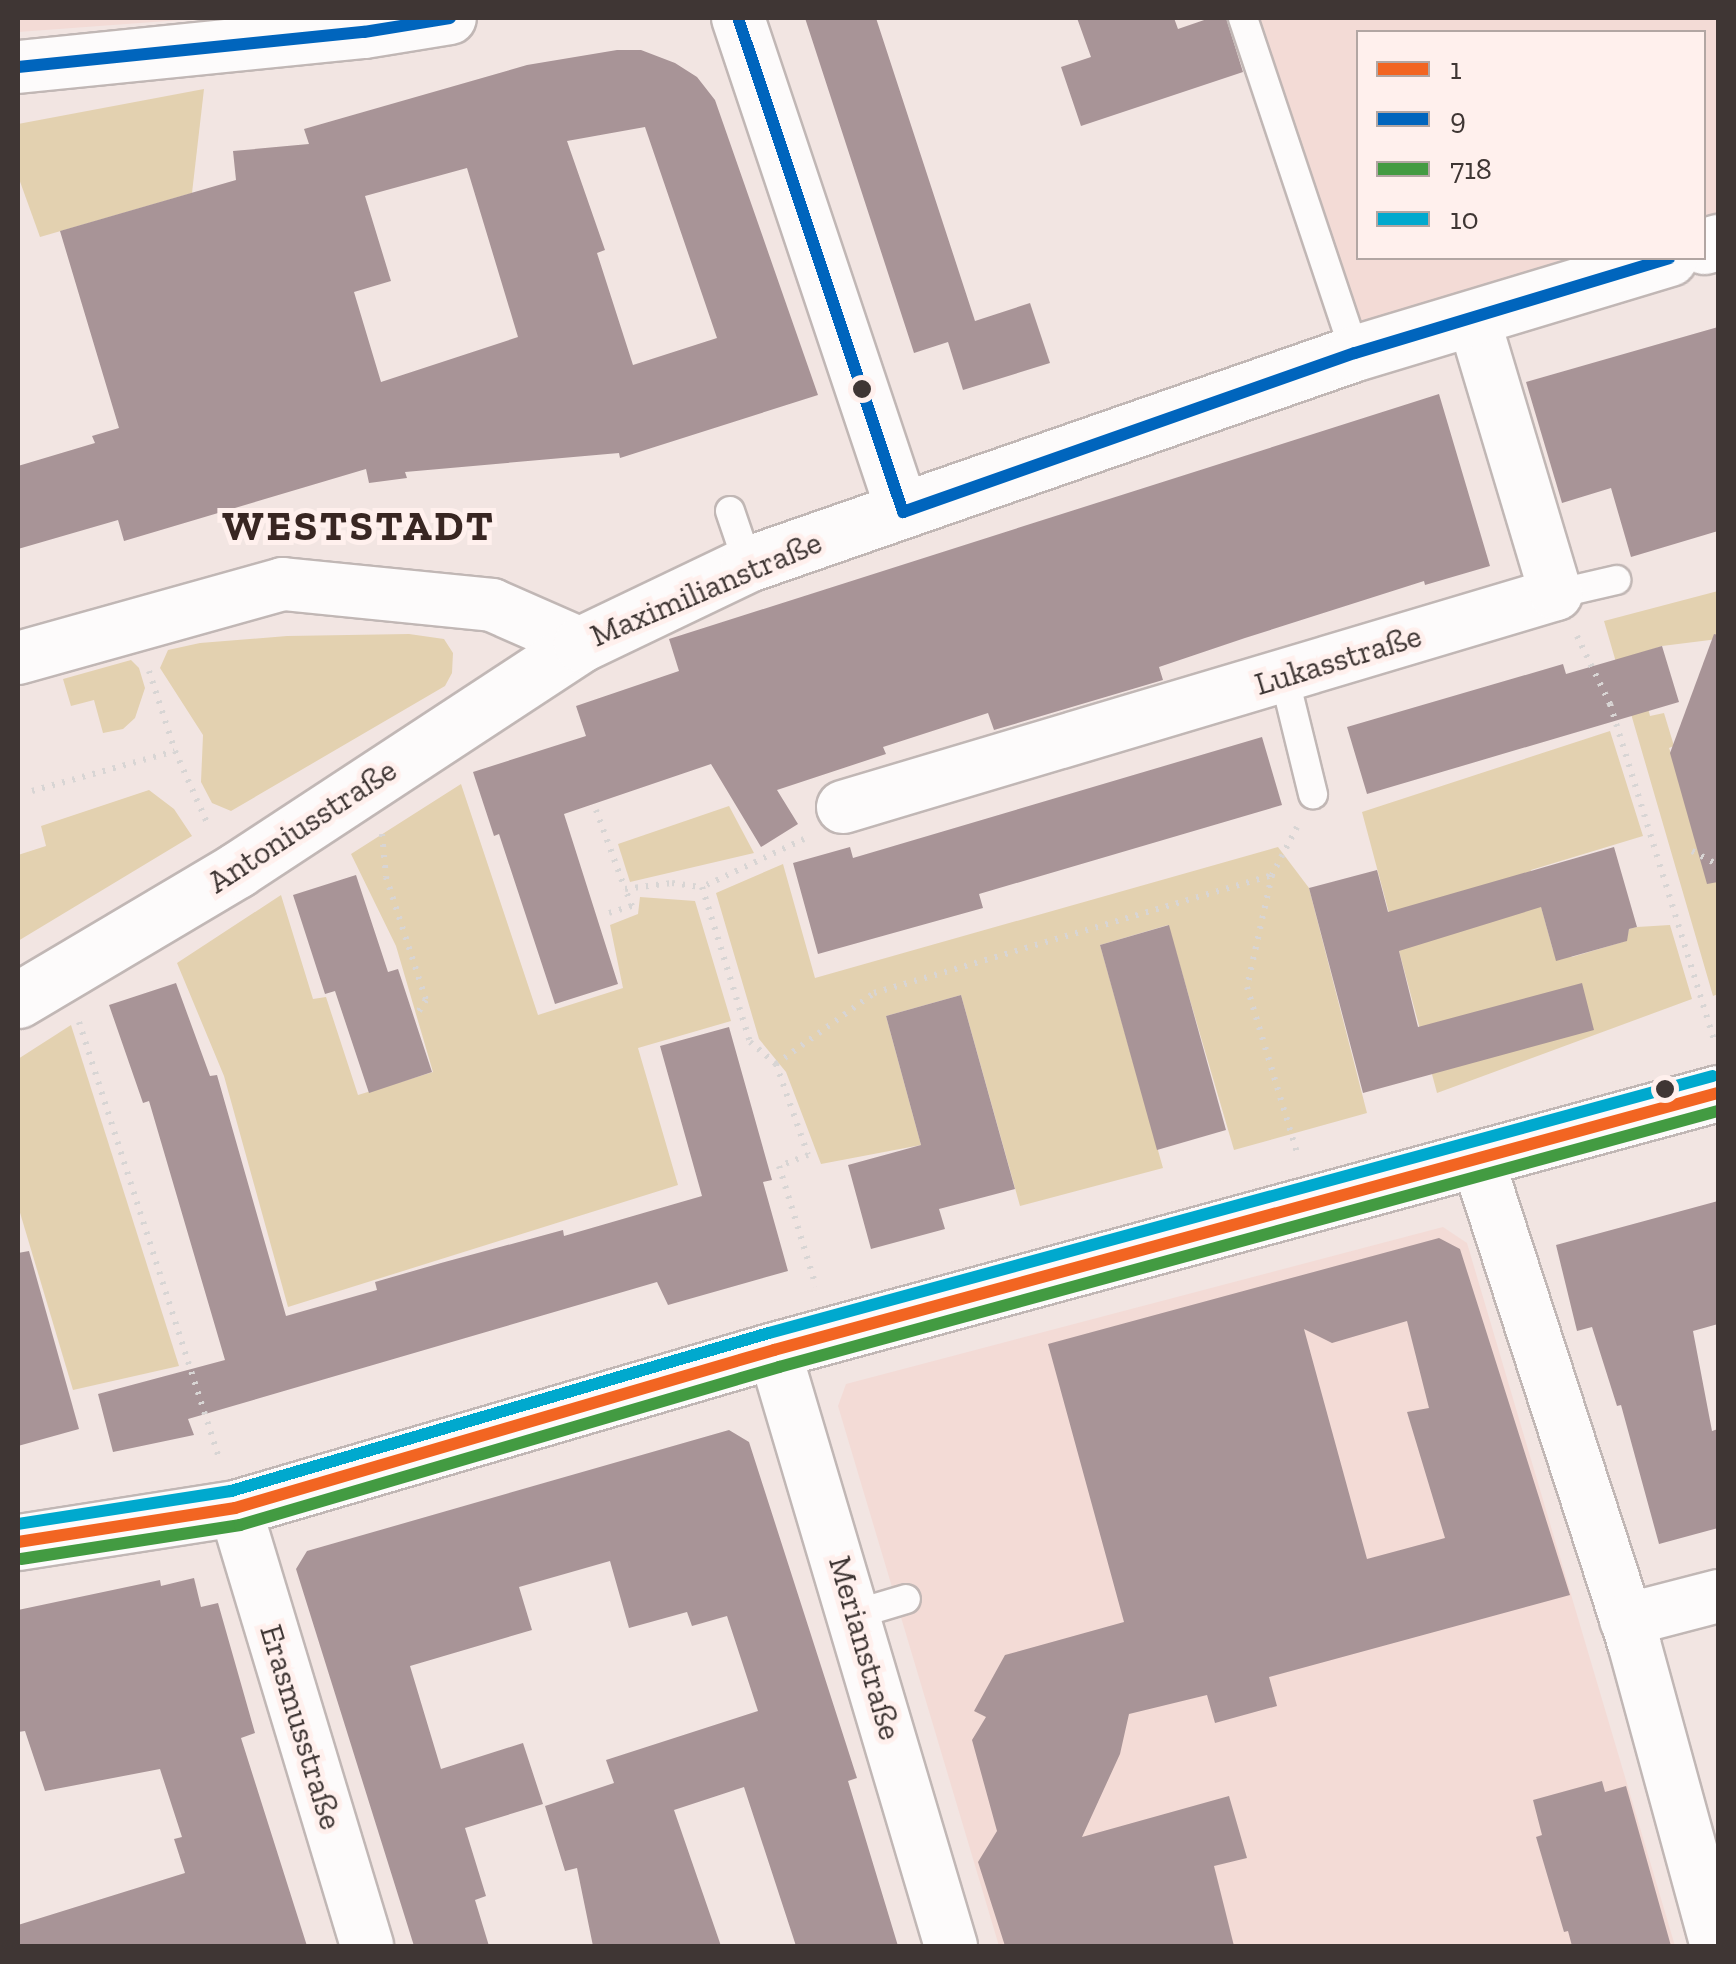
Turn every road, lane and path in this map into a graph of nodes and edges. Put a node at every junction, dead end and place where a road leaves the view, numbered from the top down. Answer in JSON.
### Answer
{"nodes":[{"id":1,"x":450,"y":18,"type":"edge"},
{"id":2,"x":738,"y":18,"type":"edge"},
{"id":3,"x":1243,"y":18,"type":"edge"},
{"id":4,"x":18,"y":67,"type":"edge"},
{"id":5,"x":1662,"y":260,"type":"edge"},
{"id":6,"x":1473,"y":318,"type":"junction"},
{"id":7,"x":1355,"y":352,"type":"junction"},
{"id":8,"x":730,"y":511,"type":"dead end"},
{"id":9,"x":903,"y":512,"type":"junction"},
{"id":10,"x":748,"y":564,"type":"junction"},
{"id":11,"x":1616,"y":580,"type":"dead end"},
{"id":12,"x":1556,"y":594,"type":"junction"},
{"id":13,"x":140,"y":626,"type":"junction"},
{"id":14,"x":581,"y":644,"type":"junction"},
{"id":15,"x":18,"y":658,"type":"edge"},
{"id":16,"x":1284,"y":676,"type":"junction"},
{"id":17,"x":175,"y":751,"type":"junction"},
{"id":18,"x":377,"y":778,"type":"junction"},
{"id":19,"x":32,"y":791,"type":"dead end"},
{"id":20,"x":1314,"y":794,"type":"joint"},
{"id":21,"x":843,"y":807,"type":"joint"},
{"id":22,"x":596,"y":810,"type":"dead end"},
{"id":23,"x":1692,"y":851,"type":"dead end"},
{"id":24,"x":1718,"y":865,"type":"edge"},
{"id":25,"x":237,"y":870,"type":"junction"},
{"id":26,"x":1272,"y":875,"type":"junction"},
{"id":27,"x":702,"y":887,"type":"junction"},
{"id":28,"x":624,"y":889,"type":"junction"},
{"id":29,"x":609,"y":913,"type":"dead end"},
{"id":30,"x":63,"y":973,"type":"junction"},
{"id":31,"x":18,"y":1000,"type":"edge"},
{"id":32,"x":418,"y":1014,"type":"dead end"},
{"id":33,"x":1718,"y":1054,"type":"edge"},
{"id":34,"x":776,"y":1064,"type":"junction"},
{"id":35,"x":1718,"y":1093,"type":"edge"},
{"id":36,"x":1290,"y":1128,"type":"dead end"},
{"id":37,"x":1477,"y":1158,"type":"junction"},
{"id":38,"x":831,"y":1335,"type":"junction"},
{"id":39,"x":774,"y":1350,"type":"junction"},
{"id":40,"x":235,"y":1508,"type":"junction"},
{"id":41,"x":18,"y":1542,"type":"edge"},
{"id":42,"x":1718,"y":1596,"type":"edge"},
{"id":43,"x":906,"y":1599,"type":"dead end"},
{"id":44,"x":856,"y":1614,"type":"junction"},
{"id":45,"x":1626,"y":1620,"type":"junction"},
{"id":46,"x":367,"y":1946,"type":"edge"},
{"id":47,"x":951,"y":1946,"type":"edge"},
{"id":48,"x":1717,"y":1946,"type":"edge"}],
"edges":[{"from":1,"to":4,"type":"street"},
{"from":2,"to":9,"type":"street"},
{"from":3,"to":7,"type":"lane"},
{"from":5,"to":6,"type":"street","name":"Maximilianstraße"},
{"from":6,"to":7,"type":"street","name":"Maximilianstraße"},
{"from":6,"to":12,"type":"street"},
{"from":7,"to":9,"type":"street","name":"Maximilianstraße"},
{"from":8,"to":10,"type":"lane"},
{"from":9,"to":10,"type":"street","name":"Maximilianstraße"},
{"from":10,"to":14,"type":"street","name":"Maximilianstraße"},
{"from":11,"to":12,"type":"lane"},
{"from":12,"to":16,"type":"street","name":"Lukasstraße"},
{"from":12,"to":33,"type":"path"},
{"from":13,"to":14,"type":"street","name":"Maximilianstraße"},
{"from":13,"to":15,"type":"street","name":"Maximilianstraße"},
{"from":13,"to":17,"type":"path"},
{"from":14,"to":18,"type":"street","name":"Antoniusstraße"},
{"from":16,"to":20,"type":"lane"},
{"from":16,"to":21,"type":"street","name":"Lukasstraße"},
{"from":17,"to":19,"type":"path"},
{"from":17,"to":25,"type":"path"},
{"from":18,"to":25,"type":"street","name":"Antoniusstraße"},
{"from":18,"to":32,"type":"path"},
{"from":20,"to":26,"type":"path"},
{"from":21,"to":27,"type":"path"},
{"from":22,"to":28,"type":"path"},
{"from":23,"to":24,"type":"path"},
{"from":25,"to":30,"type":"street","name":"Antoniusstraße"},
{"from":26,"to":34,"type":"path"},
{"from":26,"to":36,"type":"path"},
{"from":27,"to":28,"type":"path"},
{"from":27,"to":34,"type":"path"},
{"from":28,"to":29,"type":"path"},
{"from":30,"to":31,"type":"street","name":"Antoniusstraße"},
{"from":30,"to":40,"type":"path"},
{"from":34,"to":38,"type":"path"},
{"from":35,"to":37,"type":"street"},
{"from":37,"to":38,"type":"street"},
{"from":37,"to":45,"type":"street"},
{"from":38,"to":39,"type":"street"},
{"from":39,"to":40,"type":"street"},
{"from":39,"to":44,"type":"street","name":"Merianstraße"},
{"from":40,"to":41,"type":"street"},
{"from":40,"to":46,"type":"street","name":"Erasmusstraße"},
{"from":42,"to":45,"type":"street"},
{"from":43,"to":44,"type":"lane"},
{"from":44,"to":47,"type":"street","name":"Merianstraße"},
{"from":45,"to":48,"type":"street"}]}
